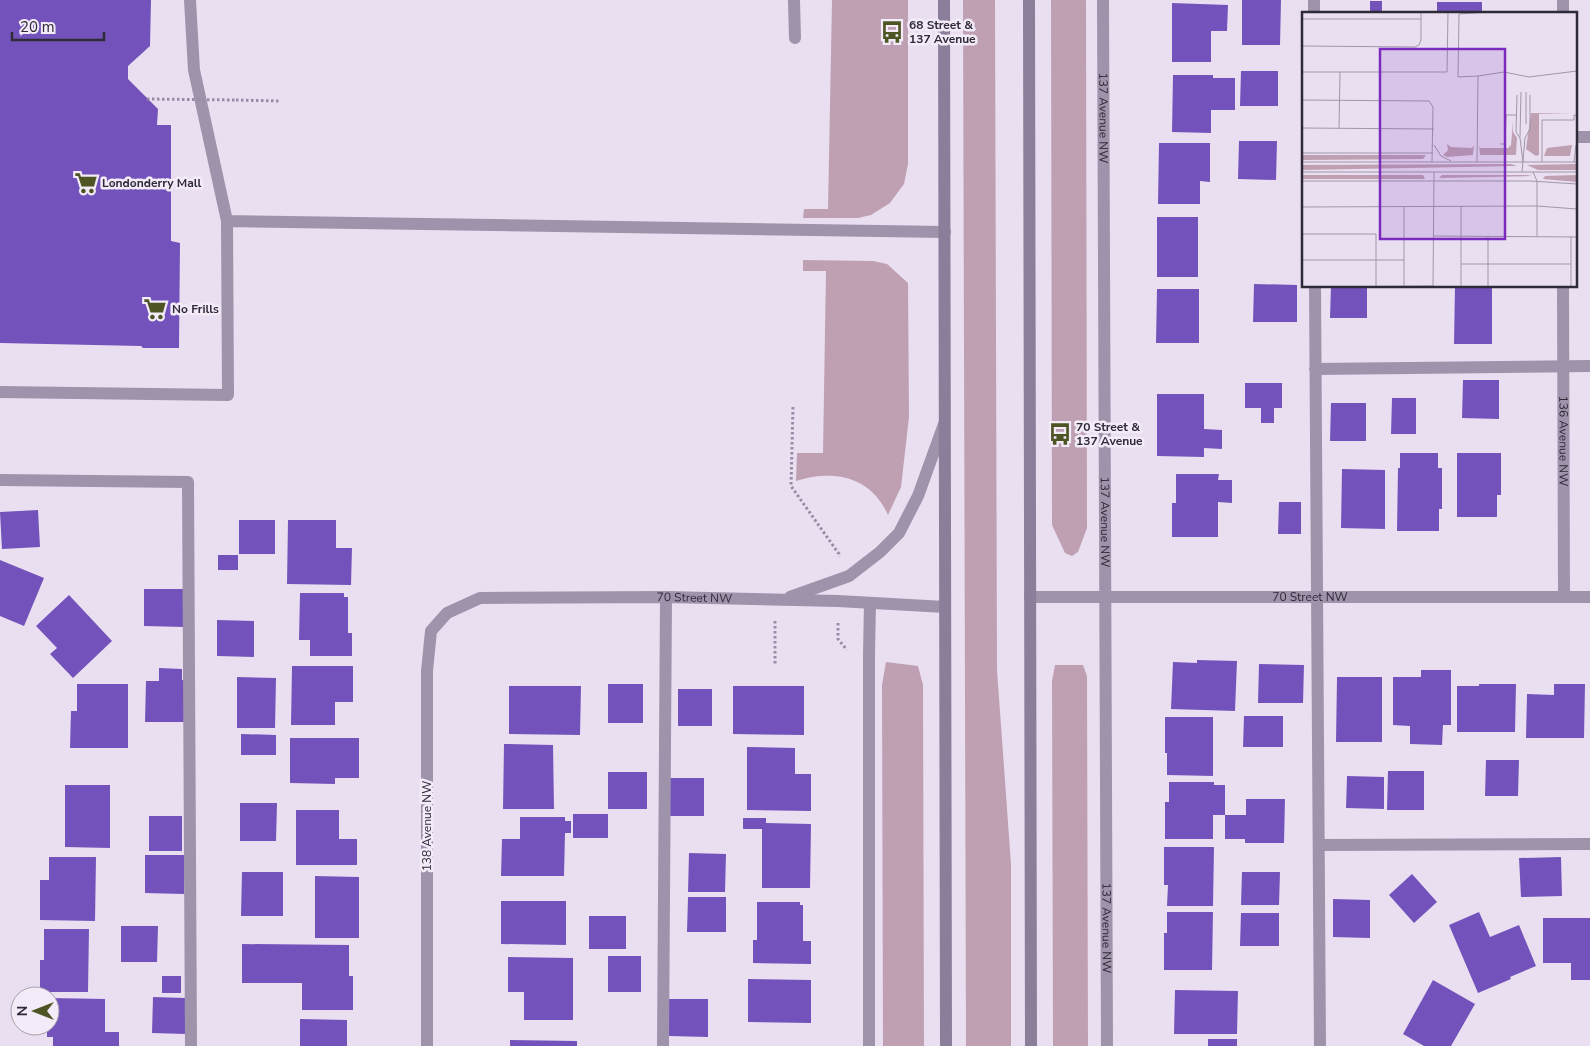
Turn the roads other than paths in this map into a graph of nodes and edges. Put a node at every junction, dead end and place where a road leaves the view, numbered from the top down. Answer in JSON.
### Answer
{"nodes":[{"id":1,"x":190,"y":0,"type":"edge"},
{"id":2,"x":794,"y":0,"type":"edge"},
{"id":3,"x":944,"y":0,"type":"edge"},
{"id":4,"x":1029,"y":0,"type":"edge"},
{"id":5,"x":1103,"y":0,"type":"edge"},
{"id":6,"x":794,"y":38,"type":"dead end"},
{"id":7,"x":227,"y":221,"type":"junction"},
{"id":8,"x":945,"y":232,"type":"junction"},
{"id":9,"x":1315,"y":288,"type":"edge"},
{"id":10,"x":1563,"y":288,"type":"edge"},
{"id":11,"x":1563,"y":365,"type":"junction"},
{"id":12,"x":1590,"y":366,"type":"edge"},
{"id":13,"x":1315,"y":369,"type":"junction"},
{"id":14,"x":0,"y":392,"type":"edge"},
{"id":15,"x":946,"y":419,"type":"junction"},
{"id":16,"x":0,"y":480,"type":"edge"},
{"id":17,"x":1030,"y":596,"type":"junction"},
{"id":18,"x":1106,"y":596,"type":"junction"},
{"id":19,"x":1318,"y":596,"type":"junction"},
{"id":20,"x":666,"y":597,"type":"junction"},
{"id":21,"x":1564,"y":597,"type":"junction"},
{"id":22,"x":1590,"y":597,"type":"edge"},
{"id":23,"x":778,"y":600,"type":"junction"},
{"id":24,"x":870,"y":603,"type":"junction"},
{"id":25,"x":945,"y":607,"type":"junction"},
{"id":26,"x":447,"y":613,"type":"joint"},
{"id":27,"x":1590,"y":844,"type":"edge"},
{"id":28,"x":1320,"y":845,"type":"junction"},
{"id":29,"x":191,"y":1046,"type":"edge"},
{"id":30,"x":427,"y":1046,"type":"edge"},
{"id":31,"x":663,"y":1046,"type":"edge"},
{"id":32,"x":869,"y":1046,"type":"edge"},
{"id":33,"x":946,"y":1046,"type":"edge"},
{"id":34,"x":1031,"y":1046,"type":"edge"},
{"id":35,"x":1106,"y":1046,"type":"edge"},
{"id":36,"x":1320,"y":1046,"type":"edge"}],
"edges":[{"from":1,"to":7,"type":"street"},
{"from":2,"to":6,"type":"street"},
{"from":3,"to":8,"type":"main road"},
{"from":4,"to":17,"type":"main road"},
{"from":5,"to":18,"type":"street","name":"137 Avenue NW"},
{"from":7,"to":8,"type":"street"},
{"from":7,"to":14,"type":"street"},
{"from":8,"to":15,"type":"main road"},
{"from":9,"to":13,"type":"street"},
{"from":10,"to":11,"type":"street","name":"136 Avenue NW"},
{"from":11,"to":12,"type":"street"},
{"from":11,"to":13,"type":"street"},
{"from":11,"to":21,"type":"street","name":"136 Avenue NW"},
{"from":13,"to":19,"type":"street"},
{"from":15,"to":23,"type":"street"},
{"from":15,"to":25,"type":"main road"},
{"from":16,"to":29,"type":"street"},
{"from":17,"to":18,"type":"street","name":"70 Street NW"},
{"from":17,"to":34,"type":"main road"},
{"from":18,"to":19,"type":"street","name":"70 Street NW"},
{"from":18,"to":35,"type":"street","name":"137 Avenue NW"},
{"from":19,"to":21,"type":"street","name":"70 Street NW"},
{"from":19,"to":28,"type":"street"},
{"from":20,"to":23,"type":"street","name":"70 Street NW"},
{"from":20,"to":26,"type":"street","name":"70 Street NW"},
{"from":20,"to":31,"type":"street"},
{"from":21,"to":22,"type":"street","name":"70 Street NW"},
{"from":23,"to":24,"type":"street","name":"70 Street NW"},
{"from":24,"to":25,"type":"street","name":"70 Street NW"},
{"from":24,"to":32,"type":"street"},
{"from":25,"to":33,"type":"main road"},
{"from":26,"to":30,"type":"street","name":"138 Avenue NW"},
{"from":27,"to":28,"type":"street"},
{"from":28,"to":36,"type":"street"}]}
